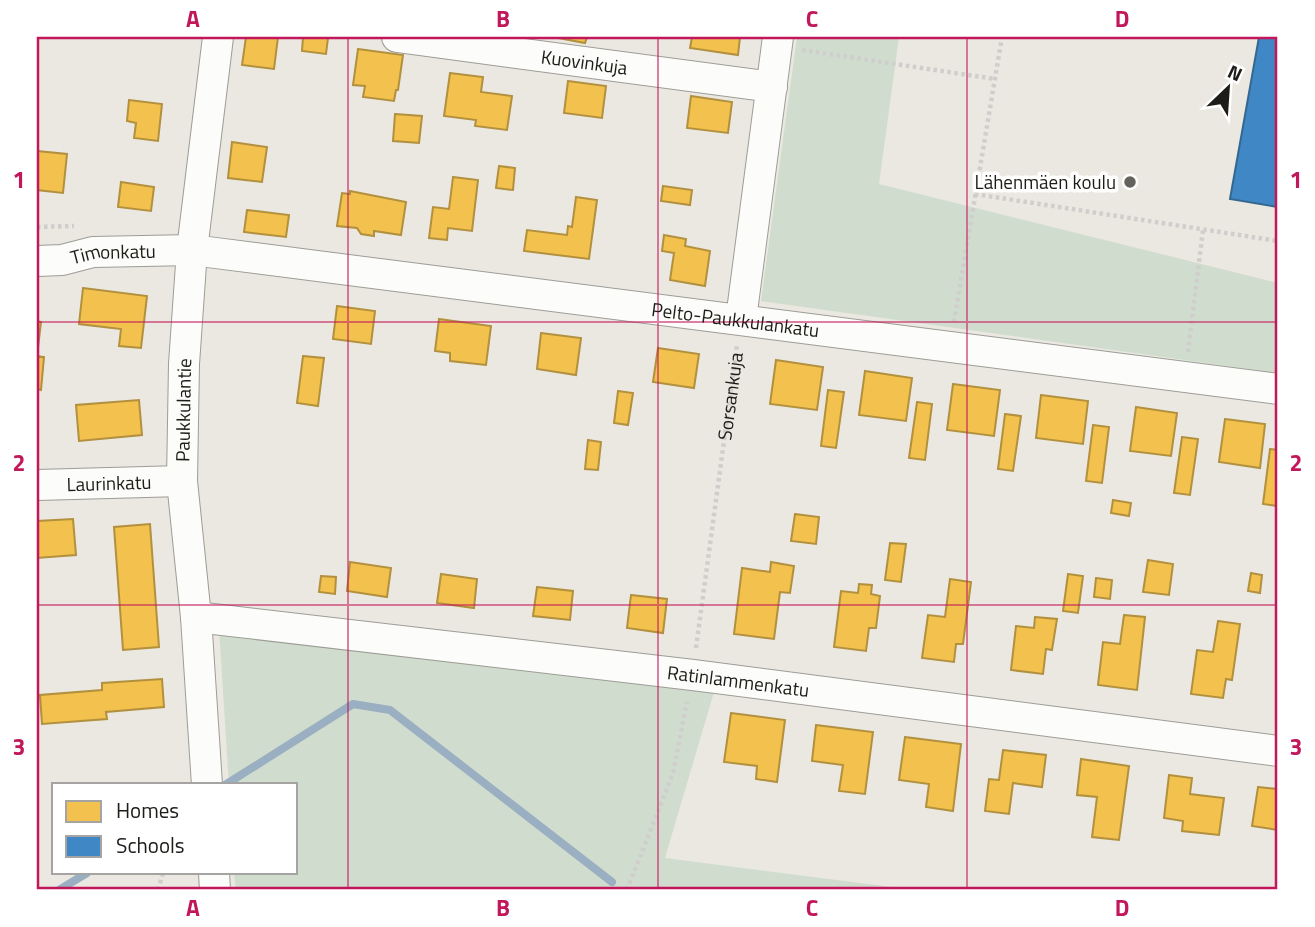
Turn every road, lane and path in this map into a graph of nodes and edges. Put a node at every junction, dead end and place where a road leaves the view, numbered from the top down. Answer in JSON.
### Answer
{"nodes":[{"id":1,"x":218,"y":37,"type":"edge"},
{"id":2,"x":397,"y":37,"type":"edge"},
{"id":3,"x":1002,"y":37,"type":"edge"},
{"id":4,"x":777,"y":42,"type":"edge"},
{"id":5,"x":995,"y":79,"type":"junction"},
{"id":6,"x":772,"y":87,"type":"junction"},
{"id":7,"x":975,"y":194,"type":"junction"},
{"id":8,"x":1203,"y":230,"type":"junction"},
{"id":9,"x":1278,"y":241,"type":"edge"},
{"id":10,"x":192,"y":250,"type":"junction"},
{"id":11,"x":37,"y":261,"type":"edge"},
{"id":12,"x":741,"y":319,"type":"junction"},
{"id":13,"x":950,"y":347,"type":"junction"},
{"id":14,"x":1185,"y":377,"type":"junction"},
{"id":15,"x":1278,"y":389,"type":"edge"},
{"id":16,"x":182,"y":481,"type":"junction"},
{"id":17,"x":37,"y":485,"type":"edge"},
{"id":18,"x":196,"y":617,"type":"junction"},
{"id":19,"x":693,"y":675,"type":"junction"},
{"id":20,"x":1278,"y":751,"type":"edge"},
{"id":21,"x":207,"y":783,"type":"edge"},
{"id":22,"x":627,"y":890,"type":"edge"}],
"edges":[{"from":1,"to":10,"type":"street","name":"Paukkulantie"},
{"from":2,"to":6,"type":"street","name":"Kuovinkuja"},
{"from":3,"to":5,"type":"path"},
{"from":4,"to":5,"type":"path"},
{"from":4,"to":6,"type":"street"},
{"from":5,"to":7,"type":"path"},
{"from":6,"to":12,"type":"street"},
{"from":7,"to":8,"type":"path"},
{"from":7,"to":13,"type":"path"},
{"from":8,"to":9,"type":"path"},
{"from":8,"to":14,"type":"path"},
{"from":10,"to":11,"type":"street","name":"Timonkatu"},
{"from":10,"to":12,"type":"street","name":"Pelto-Paukkulankatu"},
{"from":10,"to":16,"type":"street","name":"Paukkulantie"},
{"from":12,"to":13,"type":"street","name":"Pelto-Paukkulankatu"},
{"from":12,"to":19,"type":"path","name":"Sorsankuja"},
{"from":13,"to":14,"type":"street","name":"Pelto-Paukkulankatu"},
{"from":14,"to":15,"type":"street","name":"Pelto-Paukkulankatu"},
{"from":16,"to":17,"type":"street","name":"Laurinkatu"},
{"from":16,"to":18,"type":"street","name":"Paukkulantie"},
{"from":18,"to":19,"type":"street","name":"Ratinlammenkatu"},
{"from":18,"to":21,"type":"street","name":"Paukkulantie"},
{"from":19,"to":20,"type":"street","name":"Ratinlammenkatu"},
{"from":19,"to":22,"type":"path","name":"Sorsankuja"}]}
